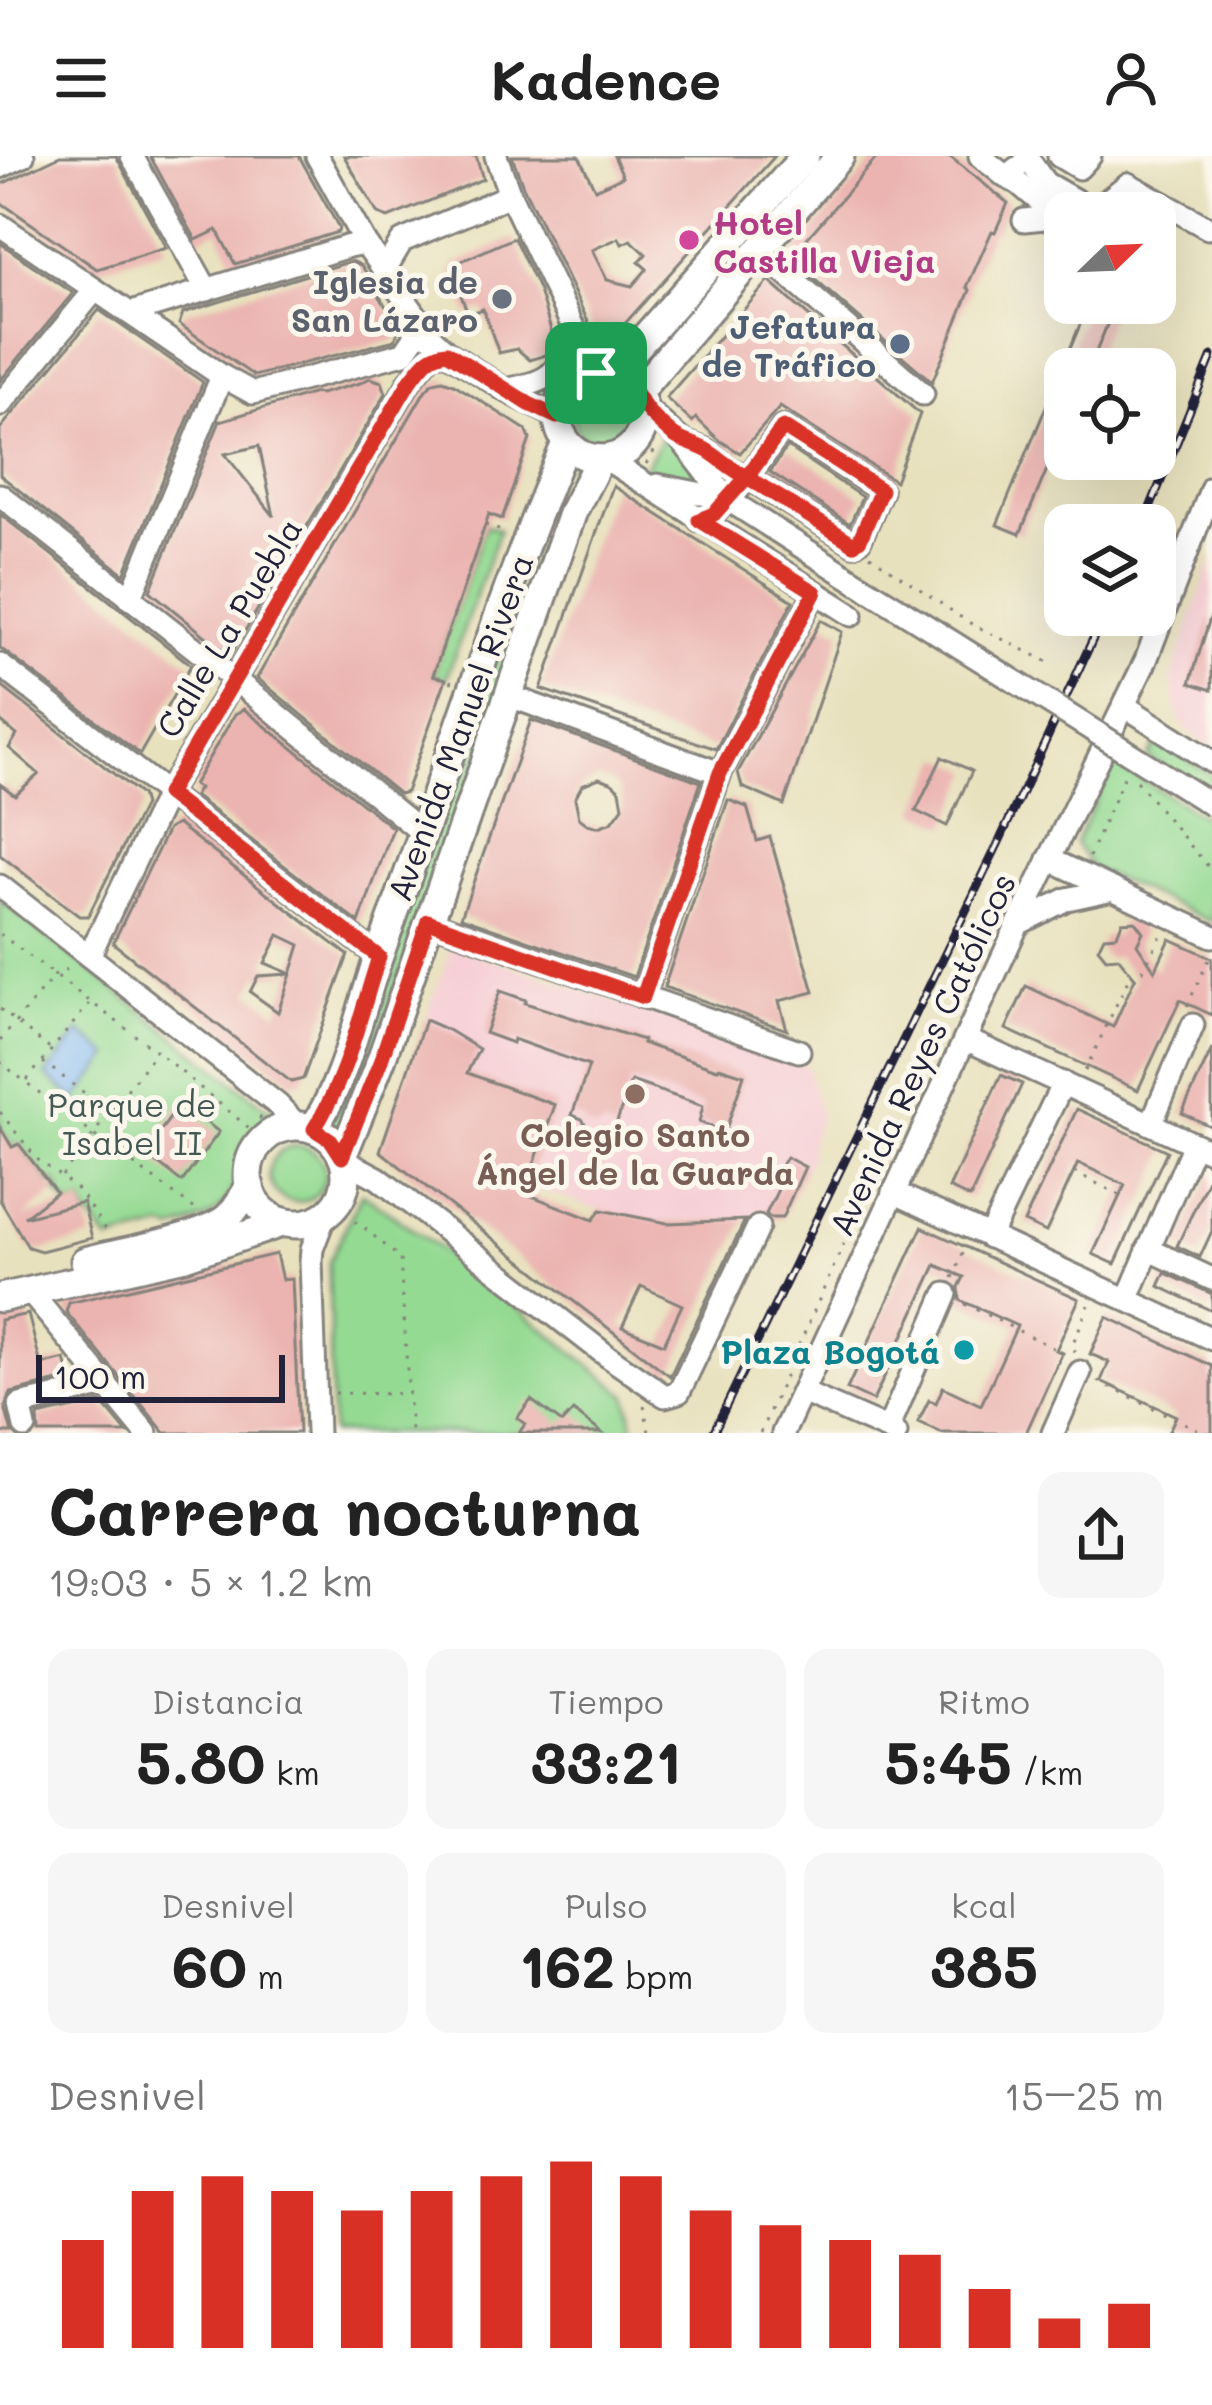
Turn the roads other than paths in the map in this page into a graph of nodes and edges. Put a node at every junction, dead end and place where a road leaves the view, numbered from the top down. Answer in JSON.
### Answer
{"nodes":[{"id":1,"x":22,"y":156,"type":"edge"},
{"id":2,"x":132,"y":156,"type":"edge"},
{"id":3,"x":317,"y":156,"type":"edge"},
{"id":4,"x":496,"y":156,"type":"edge"},
{"id":5,"x":806,"y":156,"type":"edge"},
{"id":6,"x":840,"y":156,"type":"edge"},
{"id":7,"x":980,"y":156,"type":"edge"},
{"id":8,"x":1059,"y":156,"type":"edge"},
{"id":9,"x":1090,"y":156,"type":"edge"},
{"id":10,"x":1028,"y":161,"type":"edge"},
{"id":11,"x":0,"y":167,"type":"edge"},
{"id":12,"x":1006,"y":177,"type":"junction"},
{"id":13,"x":1058,"y":192,"type":"edge"},
{"id":14,"x":1117,"y":192,"type":"edge"},
{"id":15,"x":1143,"y":192,"type":"edge"},
{"id":16,"x":510,"y":195,"type":"junction"},
{"id":17,"x":1044,"y":203,"type":"edge"},
{"id":18,"x":1176,"y":210,"type":"edge"},
{"id":19,"x":1044,"y":218,"type":"edge"},
{"id":20,"x":1024,"y":220,"type":"dead end"},
{"id":21,"x":0,"y":225,"type":"edge"},
{"id":22,"x":1208,"y":228,"type":"dead end"},
{"id":23,"x":365,"y":243,"type":"junction"},
{"id":24,"x":760,"y":250,"type":"junction"},
{"id":25,"x":384,"y":271,"type":"junction"},
{"id":26,"x":95,"y":290,"type":"junction"},
{"id":27,"x":207,"y":290,"type":"junction"},
{"id":28,"x":131,"y":314,"type":"junction"},
{"id":29,"x":415,"y":316,"type":"junction"},
{"id":30,"x":573,"y":327,"type":"junction"},
{"id":31,"x":447,"y":352,"type":"junction"},
{"id":32,"x":390,"y":358,"type":"junction"},
{"id":33,"x":603,"y":373,"type":"junction"},
{"id":34,"x":222,"y":376,"type":"junction"},
{"id":35,"x":407,"y":386,"type":"junction"},
{"id":36,"x":506,"y":390,"type":"junction"},
{"id":37,"x":923,"y":394,"type":"dead end"},
{"id":38,"x":640,"y":399,"type":"junction"},
{"id":39,"x":0,"y":405,"type":"edge"},
{"id":40,"x":562,"y":430,"type":"junction"},
{"id":41,"x":675,"y":436,"type":"junction"},
{"id":42,"x":603,"y":459,"type":"junction"},
{"id":43,"x":747,"y":477,"type":"junction"},
{"id":44,"x":643,"y":481,"type":"junction"},
{"id":45,"x":1212,"y":487,"type":"edge"},
{"id":46,"x":0,"y":496,"type":"edge"},
{"id":47,"x":727,"y":499,"type":"junction"},
{"id":48,"x":699,"y":520,"type":"junction"},
{"id":49,"x":815,"y":592,"type":"junction"},
{"id":50,"x":130,"y":599,"type":"junction"},
{"id":51,"x":852,"y":615,"type":"dead end"},
{"id":52,"x":0,"y":665,"type":"edge"},
{"id":53,"x":235,"y":680,"type":"junction"},
{"id":54,"x":507,"y":695,"type":"junction"},
{"id":55,"x":1125,"y":706,"type":"junction"},
{"id":56,"x":1212,"y":762,"type":"edge"},
{"id":57,"x":720,"y":773,"type":"junction"},
{"id":58,"x":167,"y":794,"type":"junction"},
{"id":59,"x":1212,"y":805,"type":"edge"},
{"id":60,"x":424,"y":834,"type":"junction"},
{"id":61,"x":1049,"y":859,"type":"junction"},
{"id":62,"x":0,"y":886,"type":"edge"},
{"id":63,"x":1112,"y":890,"type":"junction"},
{"id":64,"x":428,"y":921,"type":"junction"},
{"id":65,"x":1018,"y":924,"type":"junction"},
{"id":66,"x":1212,"y":936,"type":"edge"},
{"id":67,"x":88,"y":956,"type":"junction"},
{"id":68,"x":379,"y":957,"type":"junction"},
{"id":69,"x":643,"y":997,"type":"junction"},
{"id":70,"x":1193,"y":1025,"type":"road end"},
{"id":71,"x":965,"y":1039,"type":"junction"},
{"id":72,"x":799,"y":1051,"type":"dead end"},
{"id":73,"x":1070,"y":1086,"type":"junction"},
{"id":74,"x":1151,"y":1124,"type":"junction"},
{"id":75,"x":306,"y":1128,"type":"junction"},
{"id":76,"x":1203,"y":1148,"type":"edge"},
{"id":77,"x":351,"y":1168,"type":"junction"},
{"id":78,"x":250,"y":1186,"type":"junction"},
{"id":79,"x":893,"y":1192,"type":"junction"},
{"id":80,"x":758,"y":1227,"type":"dead end"},
{"id":81,"x":298,"y":1232,"type":"junction"},
{"id":82,"x":981,"y":1233,"type":"junction"},
{"id":83,"x":1144,"y":1260,"type":"junction"},
{"id":84,"x":1212,"y":1279,"type":"edge"},
{"id":85,"x":0,"y":1282,"type":"edge"},
{"id":86,"x":30,"y":1292,"type":"junction"},
{"id":87,"x":946,"y":1294,"type":"road end"},
{"id":88,"x":0,"y":1298,"type":"edge"},
{"id":89,"x":1127,"y":1300,"type":"junction"},
{"id":90,"x":1212,"y":1339,"type":"edge"},
{"id":91,"x":1080,"y":1372,"type":"road end"},
{"id":92,"x":106,"y":1385,"type":"junction"},
{"id":93,"x":793,"y":1387,"type":"junction"},
{"id":94,"x":25,"y":1427,"type":"dead end"},
{"id":95,"x":880,"y":1429,"type":"edge"},
{"id":96,"x":146,"y":1433,"type":"edge"},
{"id":97,"x":317,"y":1433,"type":"edge"},
{"id":98,"x":783,"y":1433,"type":"edge"},
{"id":99,"x":1053,"y":1433,"type":"edge"}],
"edges":[{"from":1,"to":11,"type":"street"},
{"from":2,"to":27,"type":"street"},
{"from":3,"to":23,"type":"street"},
{"from":4,"to":16,"type":"street"},
{"from":5,"to":33,"type":"main road"},
{"from":6,"to":24,"type":"main road"},
{"from":7,"to":12,"type":"street"},
{"from":8,"to":9,"type":"street"},
{"from":10,"to":12,"type":"street"},
{"from":10,"to":13,"type":"street"},
{"from":12,"to":17,"type":"street"},
{"from":14,"to":15,"type":"street"},
{"from":16,"to":25,"type":"street"},
{"from":16,"to":30,"type":"street"},
{"from":18,"to":22,"type":"street"},
{"from":19,"to":20,"type":"street"},
{"from":21,"to":26,"type":"street"},
{"from":23,"to":25,"type":"street"},
{"from":23,"to":27,"type":"street"},
{"from":24,"to":37,"type":"street"},
{"from":24,"to":38,"type":"main road"},
{"from":25,"to":29,"type":"street"},
{"from":26,"to":28,"type":"street"},
{"from":26,"to":39,"type":"street"},
{"from":27,"to":28,"type":"street"},
{"from":28,"to":34,"type":"street"},
{"from":29,"to":31,"type":"street"},
{"from":29,"to":32,"type":"street"},
{"from":30,"to":33,"type":"street"},
{"from":30,"to":36,"type":"street"},
{"from":31,"to":35,"type":"street","name":"Calle La Puebla"},
{"from":31,"to":36,"type":"street"},
{"from":32,"to":34,"type":"street"},
{"from":32,"to":35,"type":"street"},
{"from":33,"to":38,"type":"main road"},
{"from":33,"to":40,"type":"main road"},
{"from":34,"to":50,"type":"street"},
{"from":35,"to":53,"type":"street","name":"Calle La Puebla"},
{"from":36,"to":40,"type":"street"},
{"from":38,"to":41,"type":"street"},
{"from":38,"to":42,"type":"main road"},
{"from":40,"to":42,"type":"main road"},
{"from":40,"to":60,"type":"main road","name":"Avenida Manuel Rivera"},
{"from":41,"to":43,"type":"street"},
{"from":41,"to":47,"type":"street"},
{"from":42,"to":44,"type":"street"},
{"from":42,"to":54,"type":"main road","name":"Avenida Manuel Rivera"},
{"from":43,"to":43,"type":"street"},
{"from":43,"to":47,"type":"street"},
{"from":44,"to":47,"type":"street"},
{"from":44,"to":48,"type":"street"},
{"from":45,"to":55,"type":"street","name":"Avenida Reyes Católicos"},
{"from":46,"to":50,"type":"street"},
{"from":47,"to":48,"type":"street"},
{"from":47,"to":59,"type":"street","bridge":true},
{"from":48,"to":49,"type":"street"},
{"from":49,"to":51,"type":"street"},
{"from":49,"to":57,"type":"street"},
{"from":50,"to":53,"type":"street"},
{"from":52,"to":58,"type":"street"},
{"from":53,"to":58,"type":"street","name":"Calle La Puebla"},
{"from":53,"to":60,"type":"street"},
{"from":54,"to":57,"type":"street"},
{"from":54,"to":64,"type":"main road","name":"Avenida Manuel Rivera"},
{"from":55,"to":56,"type":"street"},
{"from":55,"to":61,"type":"street","name":"Avenida Reyes Católicos"},
{"from":57,"to":69,"type":"street"},
{"from":58,"to":67,"type":"street","name":"Calle La Puebla"},
{"from":58,"to":68,"type":"street"},
{"from":60,"to":68,"type":"main road","name":"Avenida Manuel Rivera"},
{"from":61,"to":63,"type":"street"},
{"from":61,"to":65,"type":"street","name":"Avenida Reyes Católicos"},
{"from":62,"to":67,"type":"street"},
{"from":63,"to":65,"type":"street"},
{"from":63,"to":66,"type":"street"},
{"from":64,"to":69,"type":"street"},
{"from":64,"to":77,"type":"main road","name":"Avenida Manuel Rivera"},
{"from":65,"to":71,"type":"street","name":"Avenida Reyes Católicos"},
{"from":67,"to":75,"type":"street"},
{"from":68,"to":75,"type":"main road","name":"Avenida Manuel Rivera"},
{"from":69,"to":72,"type":"street"},
{"from":70,"to":74,"type":"street"},
{"from":71,"to":73,"type":"street"},
{"from":71,"to":79,"type":"street","name":"Avenida Reyes Católicos"},
{"from":73,"to":74,"type":"street"},
{"from":73,"to":82,"type":"street"},
{"from":74,"to":76,"type":"street"},
{"from":75,"to":77,"type":"main road"},
{"from":75,"to":78,"type":"main road"},
{"from":76,"to":83,"type":"street"},
{"from":77,"to":80,"type":"street"},
{"from":77,"to":81,"type":"main road"},
{"from":78,"to":81,"type":"main road"},
{"from":78,"to":85,"type":"main road"},
{"from":79,"to":82,"type":"street"},
{"from":79,"to":93,"type":"street","name":"Avenida Reyes Católicos"},
{"from":81,"to":86,"type":"main road"},
{"from":81,"to":97,"type":"street"},
{"from":82,"to":89,"type":"street"},
{"from":83,"to":84,"type":"street"},
{"from":83,"to":89,"type":"street"},
{"from":86,"to":88,"type":"main road"},
{"from":86,"to":92,"type":"street"},
{"from":87,"to":95,"type":"street"},
{"from":89,"to":90,"type":"street"},
{"from":91,"to":99,"type":"street"},
{"from":92,"to":94,"type":"street"},
{"from":92,"to":96,"type":"street"},
{"from":93,"to":95,"type":"street"},
{"from":93,"to":98,"type":"street","name":"Avenida Reyes Católicos"}]}
